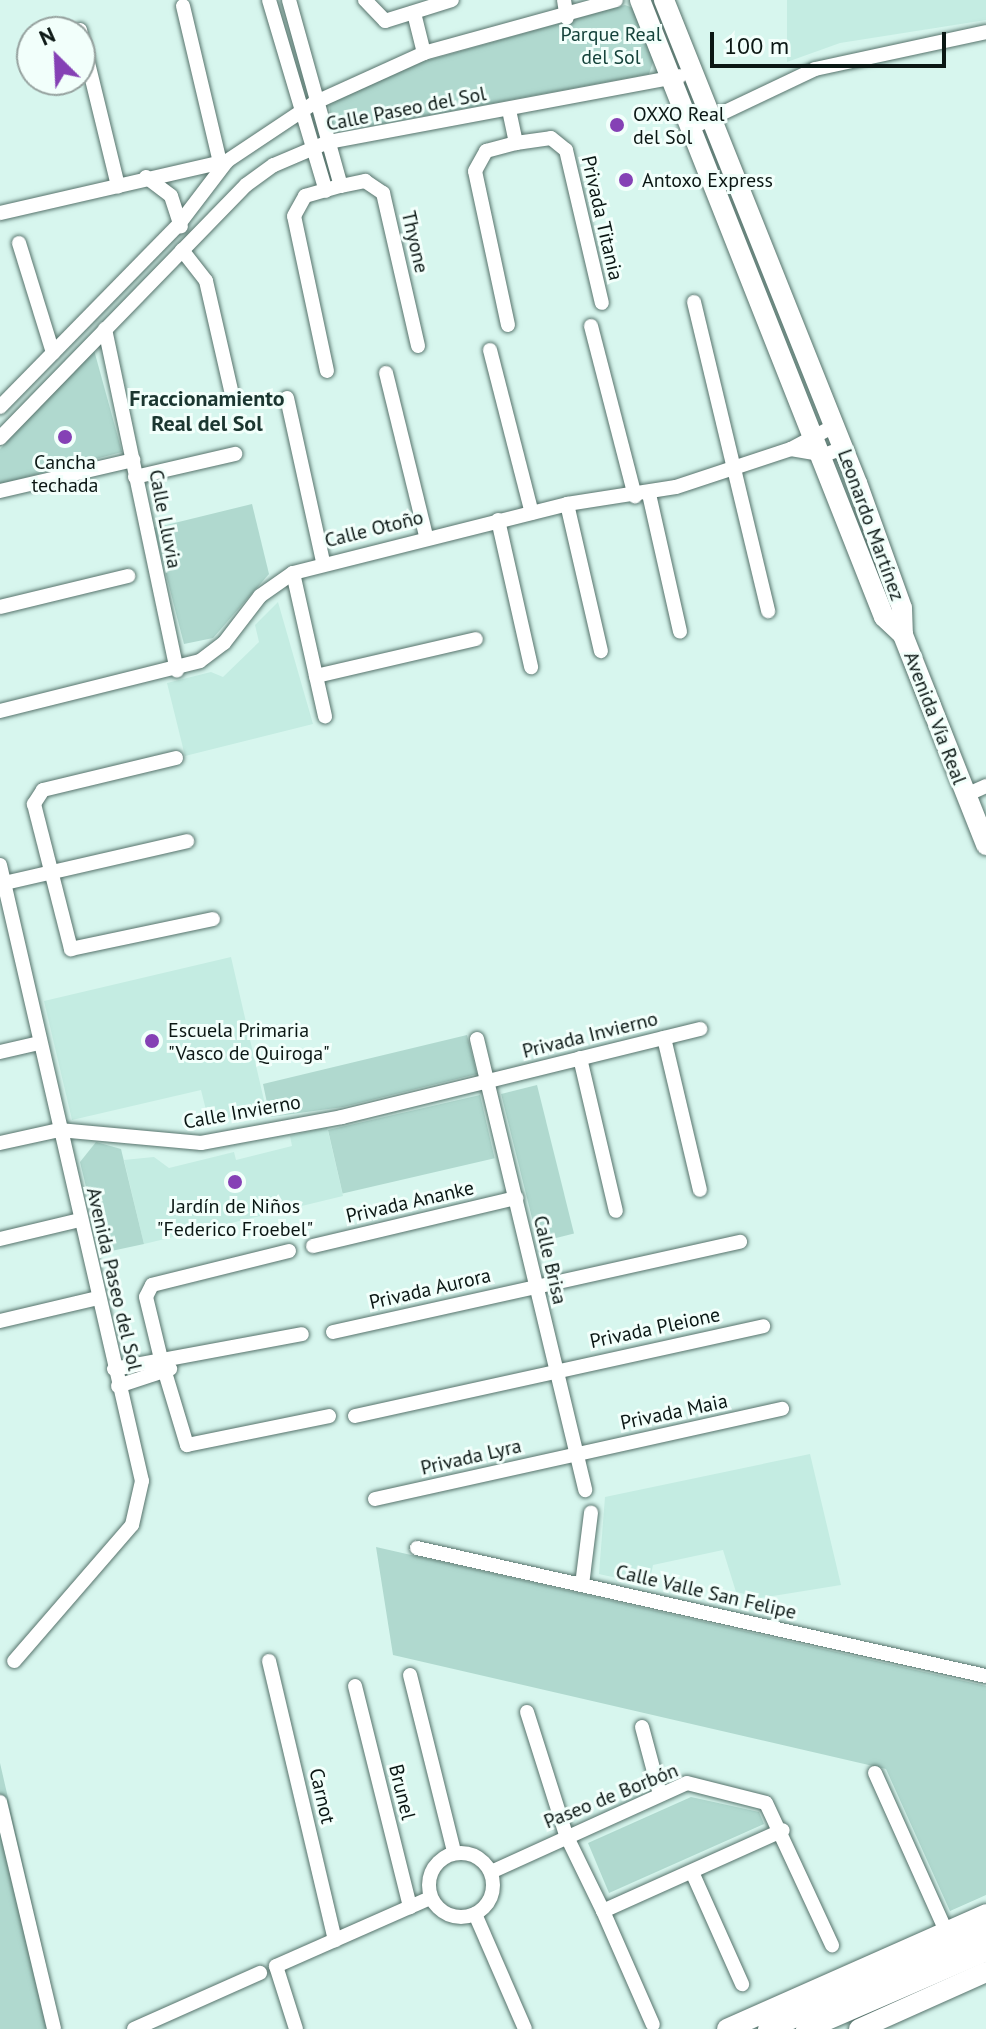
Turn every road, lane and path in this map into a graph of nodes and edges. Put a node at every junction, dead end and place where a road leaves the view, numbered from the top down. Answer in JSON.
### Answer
{"nodes":[{"id":1,"x":269,"y":0,"type":"edge"},
{"id":2,"x":289,"y":0,"type":"edge"},
{"id":3,"x":365,"y":0,"type":"edge"},
{"id":4,"x":452,"y":0,"type":"edge"},
{"id":5,"x":564,"y":0,"type":"edge"},
{"id":6,"x":616,"y":0,"type":"edge"},
{"id":7,"x":640,"y":0,"type":"edge"},
{"id":8,"x":664,"y":0,"type":"edge"},
{"id":9,"x":183,"y":6,"type":"dead end"},
{"id":10,"x":415,"y":17,"type":"junction"},
{"id":11,"x":567,"y":18,"type":"junction"},
{"id":12,"x":986,"y":32,"type":"edge"},
{"id":13,"x":424,"y":53,"type":"junction"},
{"id":14,"x":693,"y":73,"type":"junction"},
{"id":15,"x":671,"y":78,"type":"junction"},
{"id":16,"x":96,"y":96,"type":"edge"},
{"id":17,"x":314,"y":103,"type":"junction"},
{"id":18,"x":509,"y":110,"type":"junction"},
{"id":19,"x":299,"y":114,"type":"junction"},
{"id":20,"x":711,"y":117,"type":"junction"},
{"id":21,"x":691,"y":128,"type":"junction"},
{"id":22,"x":516,"y":143,"type":"junction"},
{"id":23,"x":322,"y":144,"type":"junction"},
{"id":24,"x":224,"y":162,"type":"junction"},
{"id":25,"x":146,"y":177,"type":"junction"},
{"id":26,"x":118,"y":186,"type":"junction"},
{"id":27,"x":333,"y":189,"type":"junction"},
{"id":28,"x":0,"y":213,"type":"edge"},
{"id":29,"x":179,"y":224,"type":"junction"},
{"id":30,"x":194,"y":238,"type":"junction"},
{"id":31,"x":19,"y":243,"type":"dead end"},
{"id":32,"x":182,"y":250,"type":"junction"},
{"id":33,"x":694,"y":302,"type":"dead end"},
{"id":34,"x":602,"y":303,"type":"dead end"},
{"id":35,"x":508,"y":325,"type":"dead end"},
{"id":36,"x":591,"y":326,"type":"dead end"},
{"id":37,"x":105,"y":329,"type":"junction"},
{"id":38,"x":418,"y":346,"type":"dead end"},
{"id":39,"x":490,"y":350,"type":"dead end"},
{"id":40,"x":53,"y":353,"type":"junction"},
{"id":41,"x":327,"y":371,"type":"dead end"},
{"id":42,"x":386,"y":373,"type":"dead end"},
{"id":43,"x":231,"y":390,"type":"dead end"},
{"id":44,"x":287,"y":398,"type":"dead end"},
{"id":45,"x":0,"y":407,"type":"edge"},
{"id":46,"x":825,"y":429,"type":"junction"},
{"id":47,"x":0,"y":438,"type":"edge"},
{"id":48,"x":791,"y":449,"type":"junction"},
{"id":49,"x":833,"y":452,"type":"junction"},
{"id":50,"x":235,"y":454,"type":"dead end"},
{"id":51,"x":133,"y":460,"type":"junction"},
{"id":52,"x":735,"y":464,"type":"junction"},
{"id":53,"x":135,"y":477,"type":"junction"},
{"id":54,"x":0,"y":491,"type":"edge"},
{"id":55,"x":642,"y":495,"type":"junction"},
{"id":56,"x":567,"y":504,"type":"junction"},
{"id":57,"x":532,"y":513,"type":"junction"},
{"id":58,"x":498,"y":520,"type":"junction"},
{"id":59,"x":426,"y":536,"type":"junction"},
{"id":60,"x":323,"y":562,"type":"junction"},
{"id":61,"x":293,"y":573,"type":"junction"},
{"id":62,"x":128,"y":576,"type":"dead end"},
{"id":63,"x":0,"y":607,"type":"edge"},
{"id":64,"x":768,"y":611,"type":"dead end"},
{"id":65,"x":680,"y":632,"type":"dead end"},
{"id":66,"x":903,"y":635,"type":"joint"},
{"id":67,"x":476,"y":639,"type":"dead end"},
{"id":68,"x":601,"y":651,"type":"dead end"},
{"id":69,"x":531,"y":667,"type":"dead end"},
{"id":70,"x":177,"y":670,"type":"junction"},
{"id":71,"x":316,"y":676,"type":"junction"},
{"id":72,"x":0,"y":711,"type":"edge"},
{"id":73,"x":325,"y":716,"type":"dead end"},
{"id":74,"x":176,"y":758,"type":"dead end"},
{"id":75,"x":986,"y":786,"type":"edge"},
{"id":76,"x":966,"y":795,"type":"junction"},
{"id":77,"x":187,"y":841,"type":"dead end"},
{"id":78,"x":986,"y":845,"type":"edge"},
{"id":79,"x":0,"y":865,"type":"edge"},
{"id":80,"x":51,"y":873,"type":"junction"},
{"id":81,"x":2,"y":884,"type":"edge"},
{"id":82,"x":213,"y":919,"type":"dead end"},
{"id":83,"x":700,"y":1029,"type":"dead end"},
{"id":84,"x":664,"y":1038,"type":"junction"},
{"id":85,"x":477,"y":1039,"type":"dead end"},
{"id":86,"x":38,"y":1043,"type":"junction"},
{"id":87,"x":0,"y":1052,"type":"edge"},
{"id":88,"x":580,"y":1058,"type":"junction"},
{"id":89,"x":488,"y":1080,"type":"junction"},
{"id":90,"x":59,"y":1130,"type":"junction"},
{"id":91,"x":0,"y":1143,"type":"edge"},
{"id":92,"x":700,"y":1190,"type":"dead end"},
{"id":93,"x":516,"y":1198,"type":"junction"},
{"id":94,"x":616,"y":1211,"type":"dead end"},
{"id":95,"x":80,"y":1220,"type":"junction"},
{"id":96,"x":0,"y":1239,"type":"edge"},
{"id":97,"x":740,"y":1242,"type":"dead end"},
{"id":98,"x":313,"y":1246,"type":"dead end"},
{"id":99,"x":289,"y":1251,"type":"dead end"},
{"id":100,"x":535,"y":1286,"type":"junction"},
{"id":101,"x":98,"y":1298,"type":"junction"},
{"id":102,"x":0,"y":1321,"type":"edge"},
{"id":103,"x":763,"y":1326,"type":"dead end"},
{"id":104,"x":333,"y":1332,"type":"dead end"},
{"id":105,"x":302,"y":1334,"type":"dead end"},
{"id":106,"x":163,"y":1367,"type":"junction"},
{"id":107,"x":114,"y":1369,"type":"junction"},
{"id":108,"x":555,"y":1370,"type":"junction"},
{"id":109,"x":118,"y":1386,"type":"junction"},
{"id":110,"x":782,"y":1409,"type":"dead end"},
{"id":111,"x":329,"y":1416,"type":"dead end"},
{"id":112,"x":355,"y":1416,"type":"dead end"},
{"id":113,"x":575,"y":1454,"type":"junction"},
{"id":114,"x":585,"y":1490,"type":"dead end"},
{"id":115,"x":375,"y":1499,"type":"dead end"},
{"id":116,"x":591,"y":1513,"type":"dead end"},
{"id":117,"x":417,"y":1548,"type":"dead end"},
{"id":118,"x":582,"y":1585,"type":"junction"},
{"id":119,"x":14,"y":1661,"type":"dead end"},
{"id":120,"x":269,"y":1661,"type":"dead end"},
{"id":121,"x":410,"y":1675,"type":"dead end"},
{"id":122,"x":986,"y":1676,"type":"edge"},
{"id":123,"x":355,"y":1686,"type":"dead end"},
{"id":124,"x":527,"y":1712,"type":"dead end"},
{"id":125,"x":642,"y":1727,"type":"dead end"},
{"id":126,"x":875,"y":1773,"type":"dead end"},
{"id":127,"x":660,"y":1794,"type":"junction"},
{"id":128,"x":0,"y":1802,"type":"edge"},
{"id":129,"x":783,"y":1830,"type":"junction"},
{"id":130,"x":566,"y":1835,"type":"junction"},
{"id":131,"x":454,"y":1852,"type":"junction"},
{"id":132,"x":491,"y":1872,"type":"junction"},
{"id":133,"x":692,"y":1872,"type":"junction"},
{"id":134,"x":430,"y":1898,"type":"junction"},
{"id":135,"x":410,"y":1907,"type":"junction"},
{"id":136,"x":603,"y":1911,"type":"junction"},
{"id":137,"x":475,"y":1914,"type":"junction"},
{"id":138,"x":986,"y":1914,"type":"edge"},
{"id":139,"x":946,"y":1931,"type":"junction"},
{"id":140,"x":986,"y":1934,"type":"edge"},
{"id":141,"x":335,"y":1940,"type":"junction"},
{"id":142,"x":832,"y":1945,"type":"dead end"},
{"id":143,"x":986,"y":1951,"type":"edge"},
{"id":144,"x":260,"y":1973,"type":"dead end"},
{"id":145,"x":984,"y":1980,"type":"edge"},
{"id":146,"x":742,"y":1984,"type":"dead end"},
{"id":147,"x":795,"y":2020,"type":"edge"},
{"id":148,"x":653,"y":2025,"type":"dead end"},
{"id":149,"x":54,"y":2029,"type":"edge"},
{"id":150,"x":134,"y":2029,"type":"edge"},
{"id":151,"x":296,"y":2029,"type":"edge"},
{"id":152,"x":525,"y":2029,"type":"edge"},
{"id":153,"x":727,"y":2029,"type":"edge"},
{"id":154,"x":768,"y":2029,"type":"edge"},
{"id":155,"x":859,"y":2029,"type":"edge"}],
"edges":[{"from":1,"to":19,"type":"street"},
{"from":2,"to":17,"type":"street"},
{"from":3,"to":10,"type":"street"},
{"from":4,"to":10,"type":"street"},
{"from":5,"to":11,"type":"street"},
{"from":6,"to":11,"type":"street","name":"Calle Paseo del Sol"},
{"from":7,"to":15,"type":"main road","name":"Leonardo Martínez"},
{"from":8,"to":14,"type":"main road","name":"Leonardo Martínez"},
{"from":9,"to":24,"type":"street"},
{"from":10,"to":13,"type":"street"},
{"from":11,"to":13,"type":"street","name":"Calle Paseo del Sol"},
{"from":12,"to":20,"type":"street"},
{"from":13,"to":17,"type":"street","name":"Calle Paseo del Sol"},
{"from":14,"to":15,"type":"street","name":"Calle Paseo del Sol"},
{"from":14,"to":20,"type":"main road","name":"Leonardo Martínez"},
{"from":15,"to":18,"type":"street","name":"Calle Paseo del Sol"},
{"from":15,"to":21,"type":"main road","name":"Leonardo Martínez"},
{"from":16,"to":26,"type":"street"},
{"from":17,"to":19,"type":"street","name":"Calle Paseo del Sol"},
{"from":17,"to":23,"type":"street"},
{"from":18,"to":22,"type":"street"},
{"from":18,"to":23,"type":"street","name":"Calle Paseo del Sol"},
{"from":19,"to":23,"type":"street"},
{"from":19,"to":24,"type":"street","name":"Calle Paseo del Sol"},
{"from":20,"to":21,"type":"street"},
{"from":20,"to":46,"type":"main road","name":"Leonardo Martínez"},
{"from":21,"to":46,"type":"main road","name":"Leonardo Martínez"},
{"from":22,"to":34,"type":"street","name":"Privada Titania"},
{"from":22,"to":35,"type":"street","name":"Privada Titania"},
{"from":23,"to":27,"type":"street"},
{"from":23,"to":30,"type":"street","name":"Calle Paseo del Sol"},
{"from":24,"to":25,"type":"street"},
{"from":24,"to":29,"type":"street","name":"Calle Paseo del Sol"},
{"from":25,"to":26,"type":"street"},
{"from":25,"to":29,"type":"street"},
{"from":26,"to":28,"type":"street"},
{"from":27,"to":38,"type":"street","name":"Thyone"},
{"from":27,"to":41,"type":"street"},
{"from":29,"to":30,"type":"street"},
{"from":29,"to":40,"type":"street","name":"Calle Paseo del Sol"},
{"from":30,"to":32,"type":"street","name":"Calle Paseo del Sol"},
{"from":31,"to":40,"type":"street"},
{"from":32,"to":37,"type":"street","name":"Calle Paseo del Sol"},
{"from":32,"to":43,"type":"street"},
{"from":33,"to":52,"type":"street"},
{"from":36,"to":55,"type":"street"},
{"from":37,"to":47,"type":"street","name":"Calle Paseo del Sol"},
{"from":37,"to":51,"type":"street","name":"Calle Lluvia"},
{"from":39,"to":57,"type":"street"},
{"from":40,"to":45,"type":"street","name":"Calle Paseo del Sol"},
{"from":42,"to":59,"type":"street"},
{"from":44,"to":60,"type":"street"},
{"from":46,"to":48,"type":"street","name":"Calle Otoño"},
{"from":46,"to":49,"type":"main road","name":"Leonardo Martínez"},
{"from":48,"to":49,"type":"street","name":"Calle Otoño"},
{"from":48,"to":52,"type":"street","name":"Calle Otoño"},
{"from":49,"to":66,"type":"main road","name":"Leonardo Martínez"},
{"from":50,"to":53,"type":"street"},
{"from":51,"to":53,"type":"street","name":"Calle Lluvia"},
{"from":51,"to":54,"type":"street"},
{"from":52,"to":55,"type":"street","name":"Calle Otoño"},
{"from":52,"to":64,"type":"street"},
{"from":53,"to":70,"type":"street","name":"Calle Lluvia"},
{"from":55,"to":56,"type":"street","name":"Calle Otoño"},
{"from":55,"to":65,"type":"street"},
{"from":56,"to":57,"type":"street","name":"Calle Otoño"},
{"from":56,"to":68,"type":"street"},
{"from":57,"to":58,"type":"street","name":"Calle Otoño"},
{"from":58,"to":59,"type":"street","name":"Calle Otoño"},
{"from":58,"to":69,"type":"street"},
{"from":59,"to":60,"type":"street","name":"Calle Otoño"},
{"from":60,"to":61,"type":"street","name":"Calle Otoño"},
{"from":61,"to":70,"type":"street","name":"Calle Otoño"},
{"from":61,"to":71,"type":"street"},
{"from":62,"to":63,"type":"street"},
{"from":66,"to":76,"type":"main road","name":"Avenida Vía Real"},
{"from":67,"to":71,"type":"street"},
{"from":70,"to":72,"type":"street","name":"Calle Otoño"},
{"from":71,"to":73,"type":"street"},
{"from":74,"to":80,"type":"street"},
{"from":75,"to":76,"type":"street"},
{"from":76,"to":78,"type":"main road","name":"Avenida Vía Real"},
{"from":77,"to":80,"type":"street"},
{"from":79,"to":81,"type":"street","name":"Avenida Paseo del Sol"},
{"from":80,"to":81,"type":"street"},
{"from":80,"to":82,"type":"street"},
{"from":81,"to":86,"type":"street","name":"Avenida Paseo del Sol"},
{"from":83,"to":84,"type":"street","name":"Privada Invierno"},
{"from":84,"to":88,"type":"street","name":"Privada Invierno"},
{"from":84,"to":92,"type":"street"},
{"from":85,"to":89,"type":"street","name":"Calle Brisa"},
{"from":86,"to":87,"type":"street"},
{"from":86,"to":90,"type":"street","name":"Avenida Paseo del Sol"},
{"from":88,"to":89,"type":"street","name":"Privada Invierno"},
{"from":88,"to":94,"type":"street"},
{"from":89,"to":90,"type":"street","name":"Calle Invierno"},
{"from":89,"to":93,"type":"street","name":"Calle Brisa"},
{"from":90,"to":91,"type":"street","name":"Calle Invierno"},
{"from":90,"to":95,"type":"street","name":"Avenida Paseo del Sol"},
{"from":93,"to":98,"type":"street","name":"Privada Ananke"},
{"from":93,"to":100,"type":"street","name":"Calle Brisa"},
{"from":95,"to":96,"type":"street"},
{"from":95,"to":101,"type":"street","name":"Avenida Paseo del Sol"},
{"from":97,"to":100,"type":"street","name":"Privada Aurora"},
{"from":99,"to":106,"type":"street"},
{"from":100,"to":104,"type":"street","name":"Privada Aurora"},
{"from":100,"to":108,"type":"street","name":"Calle Brisa"},
{"from":101,"to":102,"type":"street"},
{"from":101,"to":107,"type":"street","name":"Avenida Paseo del Sol"},
{"from":103,"to":108,"type":"street","name":"Privada Pleione"},
{"from":105,"to":106,"type":"street"},
{"from":106,"to":107,"type":"street"},
{"from":106,"to":109,"type":"street"},
{"from":106,"to":111,"type":"street"},
{"from":107,"to":109,"type":"street","name":"Avenida Paseo del Sol"},
{"from":108,"to":112,"type":"street","name":"Privada Pleione"},
{"from":108,"to":113,"type":"street","name":"Calle Brisa"},
{"from":109,"to":119,"type":"street","name":"Avenida Paseo del Sol"},
{"from":110,"to":113,"type":"street","name":"Privada Maia"},
{"from":113,"to":114,"type":"street","name":"Calle Brisa"},
{"from":113,"to":115,"type":"street","name":"Privada Lyra"},
{"from":116,"to":118,"type":"street"},
{"from":117,"to":118,"type":"street","name":"Calle Valle San Felipe"},
{"from":118,"to":122,"type":"street","name":"Calle Valle San Felipe"},
{"from":120,"to":141,"type":"street","name":"Carnot"},
{"from":121,"to":131,"type":"street"},
{"from":123,"to":135,"type":"street","name":"Brunel"},
{"from":124,"to":130,"type":"street"},
{"from":125,"to":127,"type":"street"},
{"from":126,"to":139,"type":"street"},
{"from":127,"to":129,"type":"street","name":"Paseo de Borbón"},
{"from":127,"to":130,"type":"street","name":"Paseo de Borbón"},
{"from":128,"to":149,"type":"street"},
{"from":129,"to":133,"type":"street"},
{"from":129,"to":142,"type":"street","name":"Paseo de Borbón"},
{"from":130,"to":132,"type":"street","name":"Paseo de Borbón"},
{"from":130,"to":136,"type":"street"},
{"from":131,"to":132,"type":"street"},
{"from":131,"to":134,"type":"street"},
{"from":132,"to":137,"type":"street"},
{"from":133,"to":136,"type":"street"},
{"from":133,"to":146,"type":"street"},
{"from":134,"to":135,"type":"street"},
{"from":134,"to":137,"type":"street"},
{"from":135,"to":141,"type":"street"},
{"from":136,"to":148,"type":"street"},
{"from":137,"to":152,"type":"street"},
{"from":138,"to":139,"type":"main road"},
{"from":139,"to":147,"type":"main road"},
{"from":140,"to":147,"type":"main road"},
{"from":141,"to":151,"type":"street"},
{"from":143,"to":147,"type":"main road"},
{"from":144,"to":150,"type":"street"},
{"from":145,"to":155,"type":"main road"},
{"from":147,"to":153,"type":"main road"},
{"from":147,"to":154,"type":"main road"}]}
